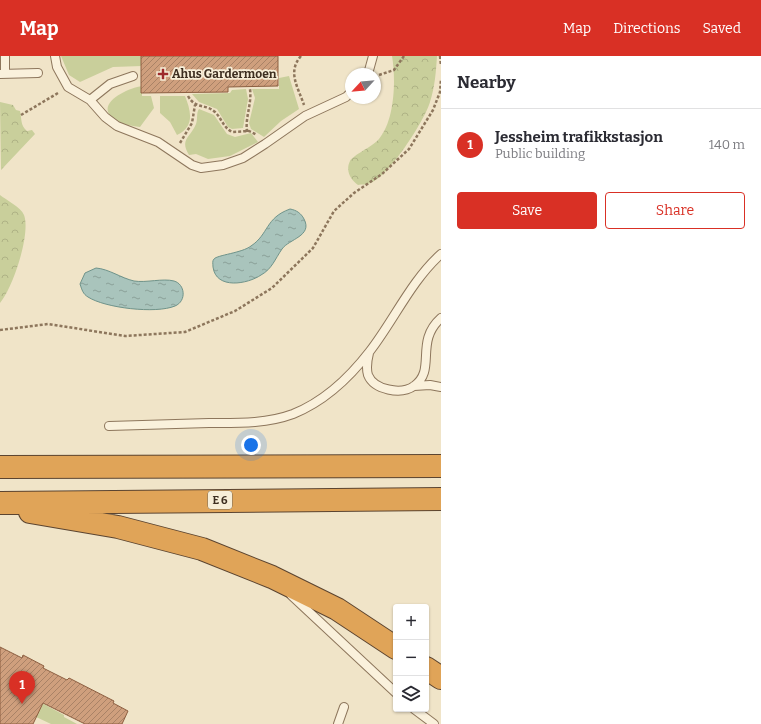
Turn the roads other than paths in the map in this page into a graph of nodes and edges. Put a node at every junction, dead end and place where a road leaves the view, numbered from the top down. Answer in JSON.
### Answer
{"nodes":[{"id":1,"x":4,"y":56,"type":"edge"},
{"id":2,"x":55,"y":56,"type":"edge"},
{"id":3,"x":373,"y":56,"type":"edge"},
{"id":4,"x":370,"y":68,"type":"edge"},
{"id":5,"x":2,"y":74,"type":"edge"},
{"id":6,"x":38,"y":74,"type":"dead end"},
{"id":7,"x":133,"y":76,"type":"dead end"},
{"id":8,"x":345,"y":97,"type":"edge"},
{"id":9,"x":90,"y":100,"type":"junction"},
{"id":10,"x":441,"y":254,"type":"edge"},
{"id":11,"x":441,"y":318,"type":"edge"},
{"id":12,"x":369,"y":352,"type":"junction"},
{"id":13,"x":414,"y":386,"type":"junction"},
{"id":14,"x":441,"y":386,"type":"edge"},
{"id":15,"x":109,"y":426,"type":"dead end"},
{"id":16,"x":441,"y":466,"type":"edge"},
{"id":17,"x":0,"y":467,"type":"edge"},
{"id":18,"x":441,"y":499,"type":"edge"},
{"id":19,"x":0,"y":503,"type":"edge"},
{"id":20,"x":0,"y":507,"type":"edge"},
{"id":21,"x":272,"y":577,"type":"junction"},
{"id":22,"x":393,"y":646,"type":"edge"},
{"id":23,"x":429,"y":670,"type":"edge"},
{"id":24,"x":441,"y":678,"type":"edge"},
{"id":25,"x":393,"y":690,"type":"edge"},
{"id":26,"x":344,"y":707,"type":"dead end"},
{"id":27,"x":418,"y":712,"type":"edge"},
{"id":28,"x":338,"y":724,"type":"edge"},
{"id":29,"x":434,"y":724,"type":"edge"}],
"edges":[{"from":1,"to":5,"type":"lane"},
{"from":2,"to":9,"type":"lane"},
{"from":3,"to":4,"type":"lane"},
{"from":5,"to":6,"type":"lane"},
{"from":7,"to":9,"type":"lane"},
{"from":8,"to":9,"type":"lane"},
{"from":10,"to":12,"type":"lane"},
{"from":11,"to":13,"type":"lane"},
{"from":12,"to":13,"type":"lane"},
{"from":12,"to":15,"type":"lane"},
{"from":13,"to":14,"type":"lane"},
{"from":16,"to":17,"type":"highway"},
{"from":18,"to":19,"type":"highway","number":"E 6"},
{"from":20,"to":21,"type":"highway"},
{"from":21,"to":22,"type":"highway"},
{"from":21,"to":25,"type":"lane"},
{"from":23,"to":24,"type":"highway"},
{"from":26,"to":28,"type":"lane"},
{"from":27,"to":29,"type":"lane"}]}
